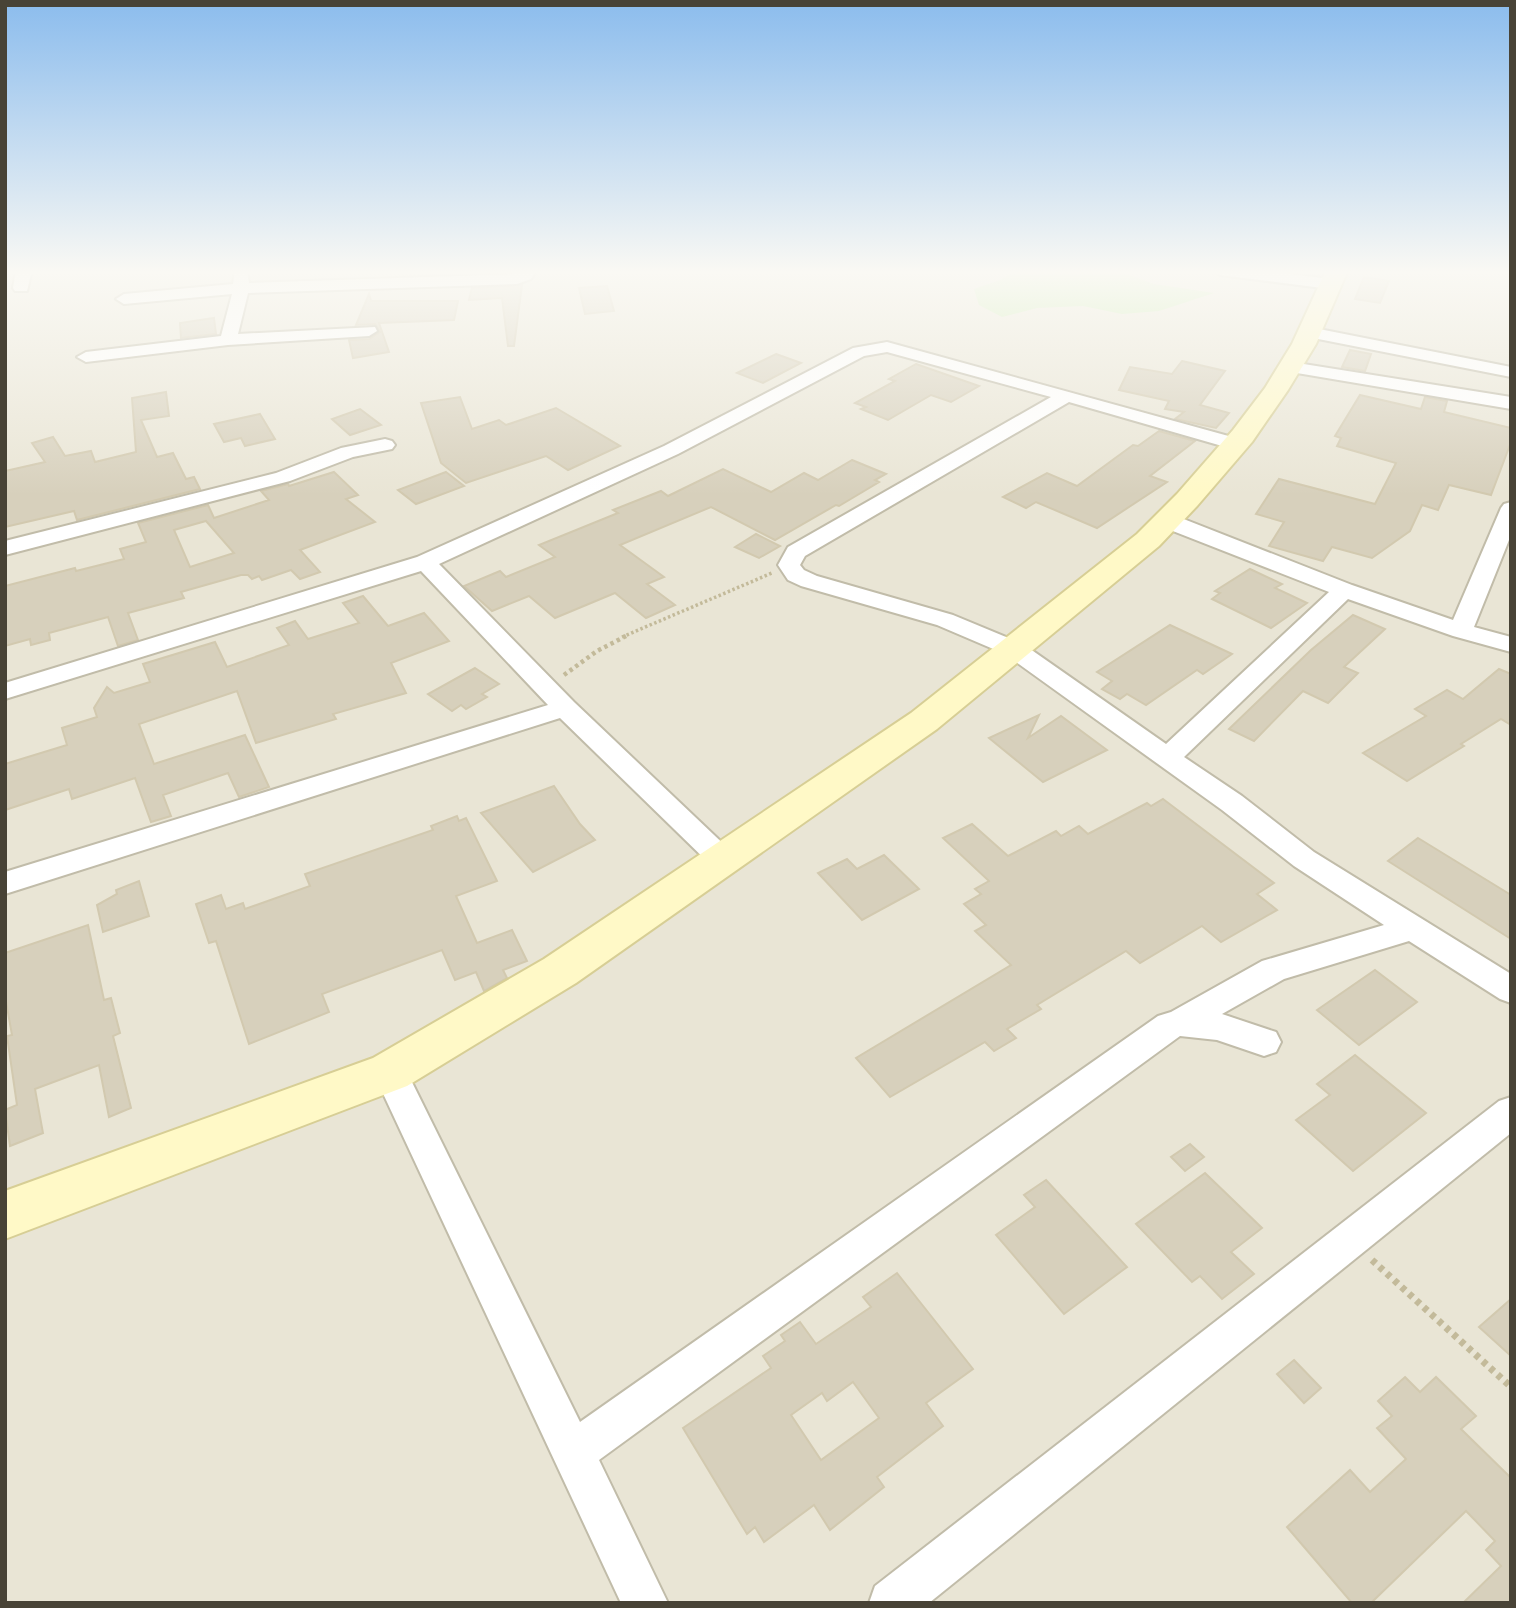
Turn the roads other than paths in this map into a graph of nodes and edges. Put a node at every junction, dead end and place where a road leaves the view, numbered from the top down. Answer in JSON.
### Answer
{"nodes":[{"id":1,"x":186,"y":345,"type":"edge"},
{"id":2,"x":1302,"y":345,"type":"edge"},
{"id":3,"x":1375,"y":345,"type":"edge"},
{"id":4,"x":86,"y":357,"type":"dead end"},
{"id":5,"x":1291,"y":367,"type":"junction"},
{"id":6,"x":1511,"y":372,"type":"edge"},
{"id":7,"x":1067,"y":396,"type":"junction"},
{"id":8,"x":1511,"y":403,"type":"edge"},
{"id":9,"x":1236,"y":444,"type":"junction"},
{"id":10,"x":385,"y":445,"type":"dead end"},
{"id":11,"x":1511,"y":508,"type":"edge"},
{"id":12,"x":1168,"y":521,"type":"junction"},
{"id":13,"x":5,"y":548,"type":"edge"},
{"id":14,"x":425,"y":562,"type":"junction"},
{"id":15,"x":1344,"y":590,"type":"junction"},
{"id":16,"x":1461,"y":631,"type":"junction"},
{"id":17,"x":1511,"y":645,"type":"edge"},
{"id":18,"x":1014,"y":649,"type":"junction"},
{"id":19,"x":5,"y":691,"type":"edge"},
{"id":20,"x":565,"y":708,"type":"junction"},
{"id":21,"x":1167,"y":758,"type":"junction"},
{"id":22,"x":723,"y":860,"type":"junction"},
{"id":23,"x":5,"y":883,"type":"edge"},
{"id":24,"x":1415,"y":927,"type":"junction"},
{"id":25,"x":1511,"y":990,"type":"edge"},
{"id":26,"x":1184,"y":1020,"type":"junction"},
{"id":27,"x":1264,"y":1042,"type":"dead end"},
{"id":28,"x":390,"y":1072,"type":"junction"},
{"id":29,"x":1511,"y":1112,"type":"edge"},
{"id":30,"x":5,"y":1214,"type":"edge"},
{"id":31,"x":573,"y":1453,"type":"junction"},
{"id":32,"x":906,"y":1598,"type":"edge"},
{"id":33,"x":645,"y":1603,"type":"edge"}],
"edges":[{"from":1,"to":4,"type":"street"},
{"from":2,"to":5,"type":"street"},
{"from":3,"to":6,"type":"street"},
{"from":5,"to":8,"type":"street"},
{"from":5,"to":9,"type":"street"},
{"from":7,"to":9,"type":"street"},
{"from":7,"to":14,"type":"street"},
{"from":7,"to":18,"type":"street"},
{"from":9,"to":12,"type":"street"},
{"from":10,"to":13,"type":"street"},
{"from":11,"to":16,"type":"street"},
{"from":12,"to":15,"type":"street"},
{"from":12,"to":18,"type":"street"},
{"from":14,"to":19,"type":"street"},
{"from":14,"to":20,"type":"street"},
{"from":15,"to":16,"type":"street"},
{"from":15,"to":21,"type":"street"},
{"from":16,"to":17,"type":"street"},
{"from":18,"to":21,"type":"street"},
{"from":18,"to":22,"type":"street"},
{"from":20,"to":22,"type":"street"},
{"from":20,"to":23,"type":"street"},
{"from":21,"to":24,"type":"street"},
{"from":22,"to":28,"type":"street"},
{"from":24,"to":25,"type":"street"},
{"from":24,"to":26,"type":"street"},
{"from":26,"to":27,"type":"street"},
{"from":26,"to":31,"type":"street"},
{"from":28,"to":30,"type":"street"},
{"from":28,"to":31,"type":"street"},
{"from":29,"to":32,"type":"street"},
{"from":31,"to":33,"type":"street"}]}
